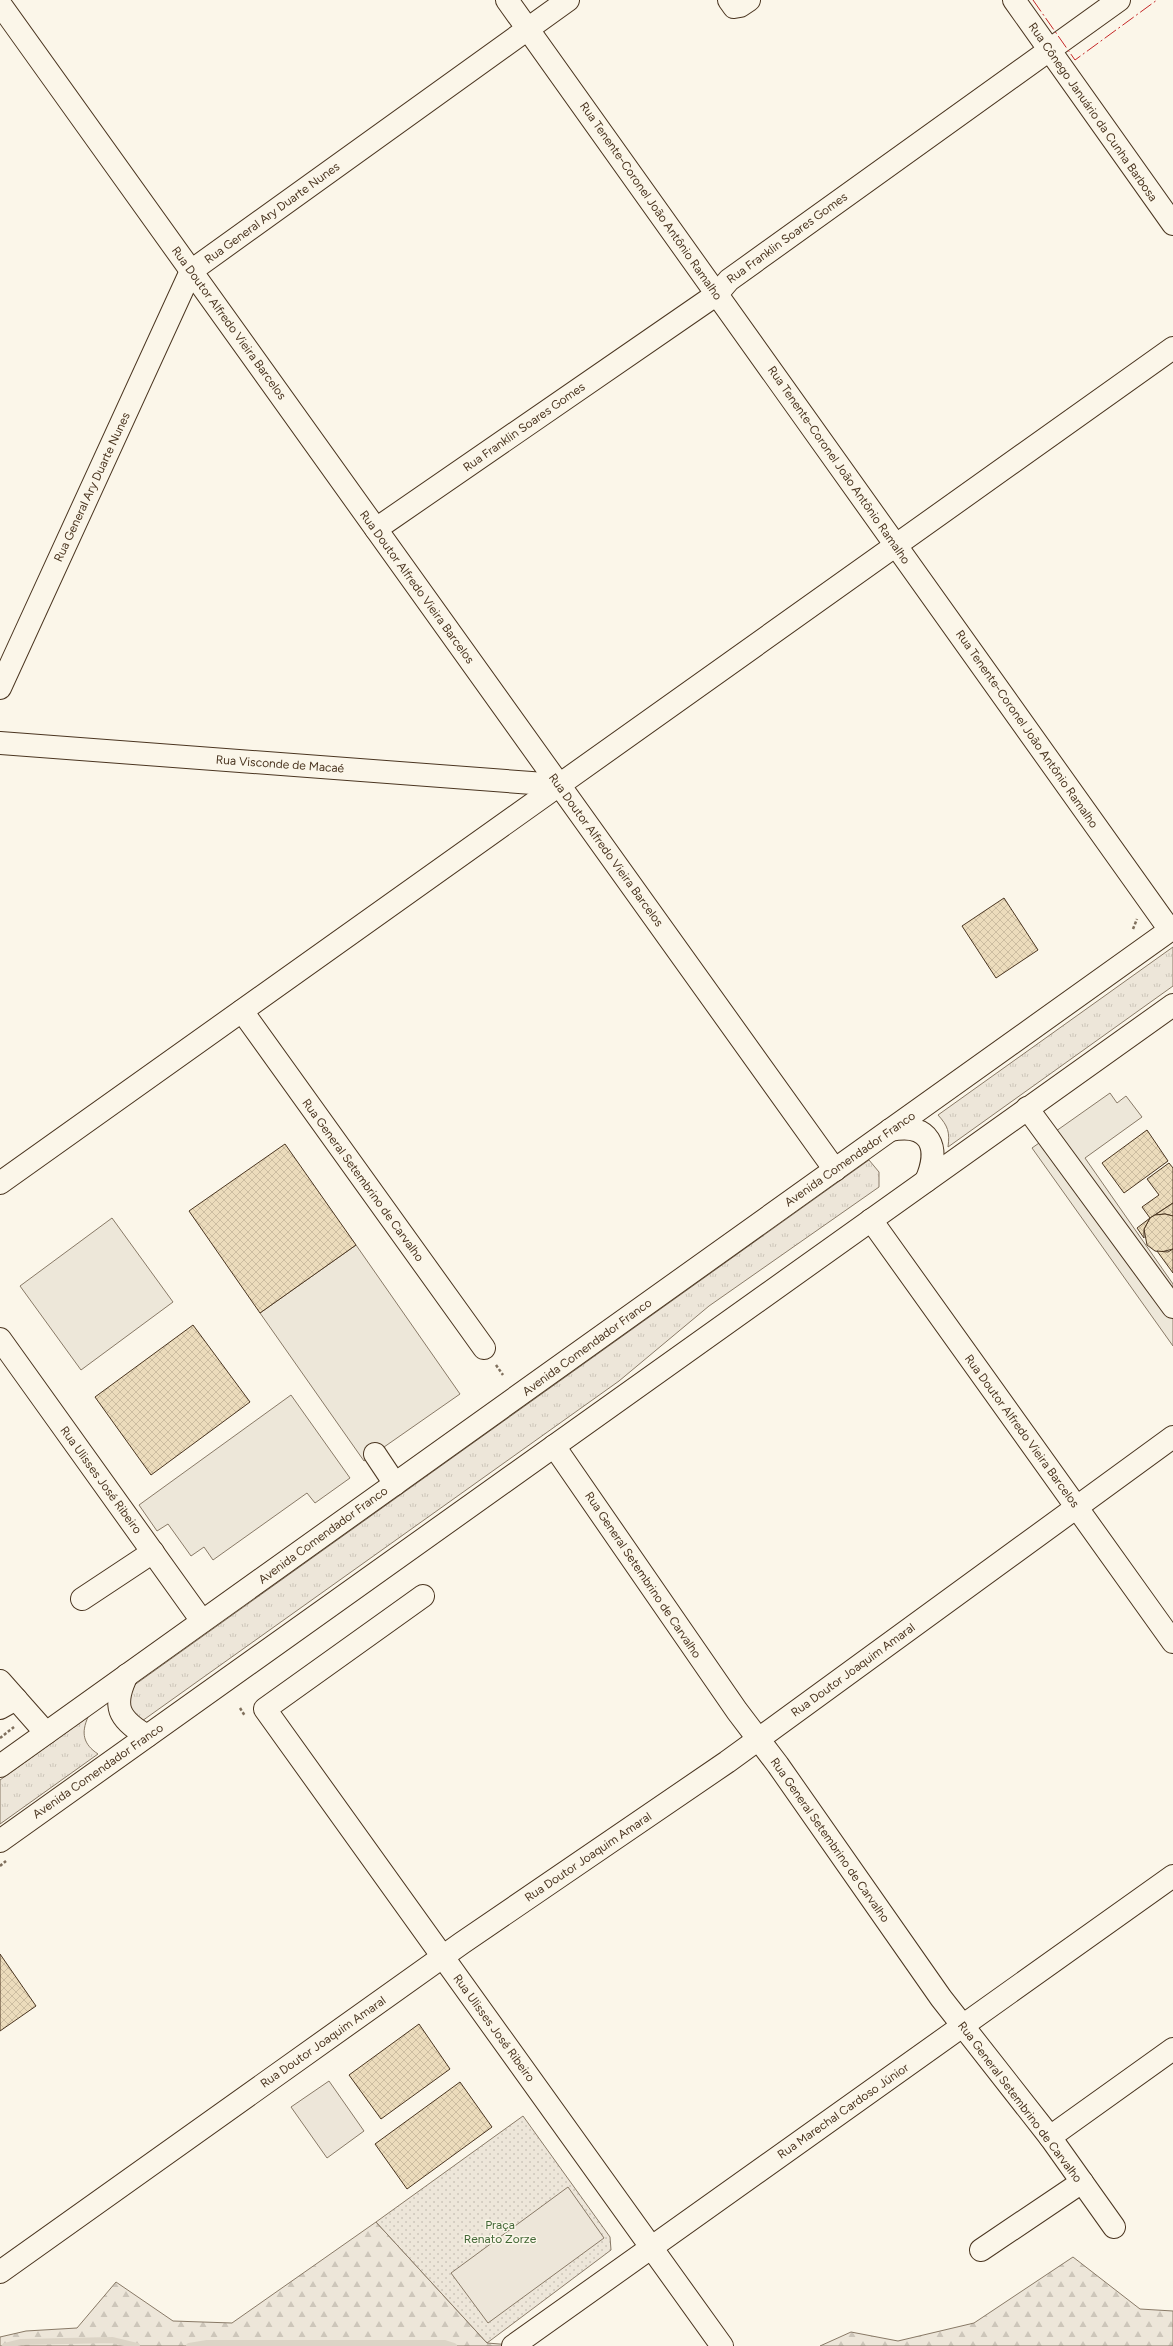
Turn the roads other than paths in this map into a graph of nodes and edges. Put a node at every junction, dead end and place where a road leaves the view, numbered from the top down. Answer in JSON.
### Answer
{"nodes":[{"id":1,"x":507,"y":0,"type":"edge"},
{"id":2,"x":568,"y":0,"type":"edge"},
{"id":3,"x":729,"y":0,"type":"edge"},
{"id":4,"x":749,"y":0,"type":"edge"},
{"id":5,"x":1014,"y":0,"type":"edge"},
{"id":6,"x":1119,"y":0,"type":"edge"},
{"id":7,"x":0,"y":4,"type":"edge"},
{"id":8,"x":527,"y":28,"type":"junction"},
{"id":9,"x":1048,"y":49,"type":"junction"},
{"id":10,"x":1173,"y":224,"type":"edge"},
{"id":11,"x":191,"y":271,"type":"junction"},
{"id":12,"x":717,"y":294,"type":"junction"},
{"id":13,"x":1173,"y":348,"type":"edge"},
{"id":14,"x":376,"y":529,"type":"junction"},
{"id":15,"x":896,"y":545,"type":"junction"},
{"id":16,"x":0,"y":688,"type":"edge"},
{"id":17,"x":0,"y":743,"type":"edge"},
{"id":18,"x":559,"y":785,"type":"junction"},
{"id":19,"x":1172,"y":929,"type":"edge"},
{"id":20,"x":1173,"y":1005,"type":"edge"},
{"id":21,"x":242,"y":1011,"type":"junction"},
{"id":22,"x":1028,"y":1108,"type":"junction"},
{"id":23,"x":890,"y":1130,"type":"junction"},
{"id":24,"x":835,"y":1170,"type":"junction"},
{"id":25,"x":926,"y":1181,"type":"junction"},
{"id":26,"x":0,"y":1183,"type":"edge"},
{"id":27,"x":871,"y":1220,"type":"junction"},
{"id":28,"x":1173,"y":1308,"type":"edge"},
{"id":29,"x":0,"y":1339,"type":"edge"},
{"id":30,"x":484,"y":1348,"type":"dead end"},
{"id":31,"x":1173,"y":1437,"type":"edge"},
{"id":32,"x":554,"y":1446,"type":"junction"},
{"id":33,"x":375,"y":1454,"type":"dead end"},
{"id":34,"x":395,"y":1484,"type":"junction"},
{"id":35,"x":1076,"y":1506,"type":"junction"},
{"id":36,"x":152,"y":1552,"type":"junction"},
{"id":37,"x":423,"y":1596,"type":"dead end"},
{"id":38,"x":82,"y":1599,"type":"dead end"},
{"id":39,"x":202,"y":1621,"type":"junction"},
{"id":40,"x":1173,"y":1642,"type":"edge"},
{"id":41,"x":127,"y":1676,"type":"junction"},
{"id":42,"x":0,"y":1681,"type":"edge"},
{"id":43,"x":8,"y":1704,"type":"edge"},
{"id":44,"x":46,"y":1733,"type":"junction"},
{"id":45,"x":147,"y":1736,"type":"junction"},
{"id":46,"x":758,"y":1739,"type":"junction"},
{"id":47,"x":0,"y":1766,"type":"edge"},
{"id":48,"x":0,"y":1841,"type":"edge"},
{"id":49,"x":1173,"y":1876,"type":"edge"},
{"id":50,"x":443,"y":1957,"type":"junction"},
{"id":51,"x":962,"y":2026,"type":"junction"},
{"id":52,"x":1173,"y":2049,"type":"edge"},
{"id":53,"x":1050,"y":2137,"type":"junction"},
{"id":54,"x":1082,"y":2182,"type":"junction"},
{"id":55,"x":1114,"y":2227,"type":"dead end"},
{"id":56,"x":651,"y":2247,"type":"junction"},
{"id":57,"x":981,"y":2250,"type":"dead end"},
{"id":58,"x":0,"y":2272,"type":"edge"},
{"id":59,"x":512,"y":2346,"type":"edge"},
{"id":60,"x":722,"y":2346,"type":"edge"}],
"edges":[{"from":1,"to":8,"type":"main road","name":"Rua Tenente-Coronel João Antônio Ramalho"},
{"from":2,"to":8,"type":"main road","name":"Rua General Ary Duarte Nunes"},
{"from":3,"to":4,"type":"main road"},
{"from":5,"to":9,"type":"main road","name":"Rua Cônego Januário da Cunha Barbosa"},
{"from":6,"to":9,"type":"main road","name":"Rua Franklin Soares Gomes"},
{"from":7,"to":11,"type":"main road","name":"Rua Doutor Alfredo Vieira Barcelos"},
{"from":8,"to":11,"type":"main road","name":"Rua General Ary Duarte Nunes"},
{"from":8,"to":12,"type":"main road","name":"Rua Tenente-Coronel João Antônio Ramalho"},
{"from":9,"to":10,"type":"main road","name":"Rua Cônego Januário da Cunha Barbosa"},
{"from":9,"to":12,"type":"main road","name":"Rua Franklin Soares Gomes"},
{"from":11,"to":14,"type":"main road","name":"Rua Doutor Alfredo Vieira Barcelos"},
{"from":11,"to":16,"type":"main road","name":"Rua General Ary Duarte Nunes"},
{"from":12,"to":14,"type":"main road","name":"Rua Franklin Soares Gomes"},
{"from":12,"to":15,"type":"main road","name":"Rua Tenente-Coronel João Antônio Ramalho"},
{"from":13,"to":15,"type":"main road"},
{"from":14,"to":18,"type":"main road","name":"Rua Doutor Alfredo Vieira Barcelos"},
{"from":15,"to":18,"type":"main road"},
{"from":15,"to":19,"type":"main road","name":"Rua Tenente-Coronel João Antônio Ramalho"},
{"from":17,"to":18,"type":"main road","name":"Rua Visconde de Macaé"},
{"from":18,"to":21,"type":"main road"},
{"from":18,"to":24,"type":"main road","name":"Rua Doutor Alfredo Vieira Barcelos"},
{"from":19,"to":23,"type":"main road","name":"Avenida Comendador Franco"},
{"from":20,"to":22,"type":"main road","name":"Avenida Comendador Franco"},
{"from":21,"to":26,"type":"main road"},
{"from":21,"to":30,"type":"main road","name":"Rua General Setembrino de Carvalho"},
{"from":22,"to":25,"type":"main road","name":"Avenida Comendador Franco"},
{"from":22,"to":28,"type":"main road"},
{"from":23,"to":24,"type":"main road","name":"Avenida Comendador Franco"},
{"from":23,"to":25,"type":"main road"},
{"from":24,"to":34,"type":"main road","name":"Avenida Comendador Franco"},
{"from":25,"to":27,"type":"main road","name":"Avenida Comendador Franco"},
{"from":27,"to":32,"type":"main road","name":"Avenida Comendador Franco"},
{"from":27,"to":35,"type":"main road","name":"Rua Doutor Alfredo Vieira Barcelos"},
{"from":29,"to":36,"type":"main road","name":"Rua Ulisses José Ribeiro"},
{"from":31,"to":35,"type":"main road","name":"Rua Doutor Joaquim Amaral"},
{"from":32,"to":45,"type":"main road","name":"Avenida Comendador Franco"},
{"from":32,"to":46,"type":"main road","name":"Rua General Setembrino de Carvalho"},
{"from":33,"to":34,"type":"main road"},
{"from":34,"to":39,"type":"main road","name":"Avenida Comendador Franco"},
{"from":35,"to":40,"type":"main road","name":"Rua Doutor Alfredo Vieira Barcelos"},
{"from":35,"to":46,"type":"main road","name":"Rua Doutor Joaquim Amaral"},
{"from":36,"to":38,"type":"main road"},
{"from":36,"to":39,"type":"main road","name":"Rua Ulisses José Ribeiro"},
{"from":37,"to":50,"type":"main road","name":"Rua Ulisses José Ribeiro"},
{"from":39,"to":41,"type":"main road","name":"Avenida Comendador Franco"},
{"from":41,"to":44,"type":"main road","name":"Avenida Comendador Franco"},
{"from":41,"to":45,"type":"main road"},
{"from":42,"to":43,"type":"main road"},
{"from":43,"to":44,"type":"main road"},
{"from":44,"to":47,"type":"main road","name":"Avenida Comendador Franco"},
{"from":45,"to":48,"type":"main road","name":"Avenida Comendador Franco"},
{"from":46,"to":50,"type":"main road","name":"Rua Doutor Joaquim Amaral"},
{"from":46,"to":51,"type":"main road","name":"Rua General Setembrino de Carvalho"},
{"from":49,"to":51,"type":"main road","name":"Rua Marechal Cardoso Júnior"},
{"from":50,"to":56,"type":"main road","name":"Rua Ulisses José Ribeiro"},
{"from":50,"to":58,"type":"main road","name":"Rua Doutor Joaquim Amaral"},
{"from":51,"to":53,"type":"main road","name":"Rua General Setembrino de Carvalho"},
{"from":51,"to":56,"type":"main road","name":"Rua Marechal Cardoso Júnior"},
{"from":52,"to":53,"type":"main road"},
{"from":53,"to":54,"type":"main road","name":"Rua General Setembrino de Carvalho"},
{"from":54,"to":55,"type":"main road","name":"Rua General Setembrino de Carvalho"},
{"from":54,"to":57,"type":"main road"},
{"from":56,"to":59,"type":"main road","name":"Rua Marechal Cardoso Júnior"},
{"from":56,"to":60,"type":"main road","name":"Rua Ulisses José Ribeiro"}]}
